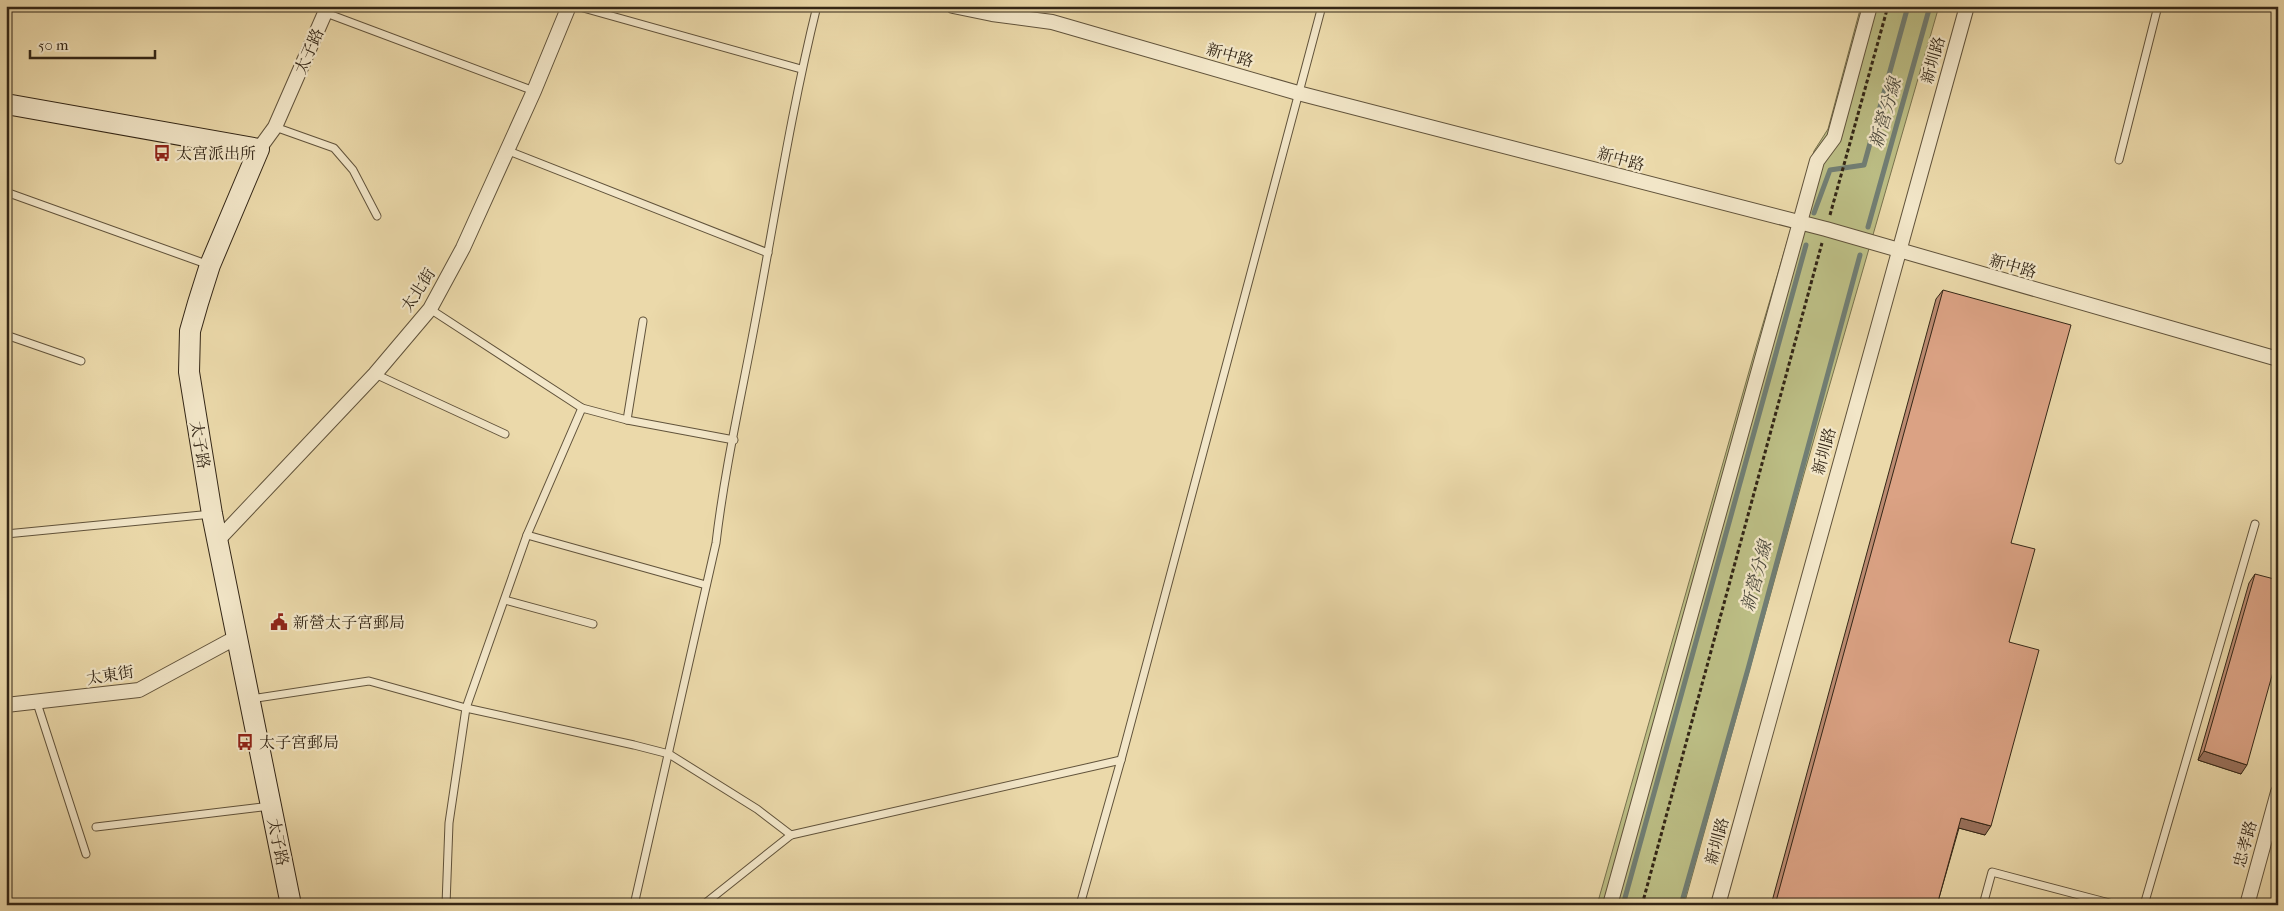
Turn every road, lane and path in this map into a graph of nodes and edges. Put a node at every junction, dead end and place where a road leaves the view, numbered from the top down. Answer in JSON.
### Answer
{"nodes":[{"id":1,"x":569,"y":6,"type":"edge"},
{"id":2,"x":576,"y":6,"type":"edge"},
{"id":3,"x":818,"y":6,"type":"edge"},
{"id":4,"x":953,"y":6,"type":"edge"},
{"id":5,"x":1322,"y":6,"type":"edge"},
{"id":6,"x":1870,"y":6,"type":"edge"},
{"id":7,"x":1888,"y":6,"type":"edge"},
{"id":8,"x":1967,"y":6,"type":"edge"},
{"id":9,"x":2158,"y":6,"type":"edge"},
{"id":10,"x":327,"y":10,"type":"edge"},
{"id":11,"x":801,"y":69,"type":"junction"},
{"id":12,"x":534,"y":91,"type":"junction"},
{"id":13,"x":1298,"y":93,"type":"junction"},
{"id":14,"x":6,"y":104,"type":"edge"},
{"id":15,"x":275,"y":127,"type":"junction"},
{"id":16,"x":259,"y":149,"type":"junction"},
{"id":17,"x":506,"y":150,"type":"junction"},
{"id":18,"x":2119,"y":160,"type":"dead end"},
{"id":19,"x":6,"y":192,"type":"edge"},
{"id":20,"x":377,"y":216,"type":"dead end"},
{"id":21,"x":1801,"y":223,"type":"junction"},
{"id":22,"x":1826,"y":229,"type":"junction"},
{"id":23,"x":1898,"y":251,"type":"junction"},
{"id":24,"x":768,"y":253,"type":"junction"},
{"id":25,"x":210,"y":265,"type":"junction"},
{"id":26,"x":430,"y":309,"type":"junction"},
{"id":27,"x":643,"y":321,"type":"dead end"},
{"id":28,"x":6,"y":335,"type":"edge"},
{"id":29,"x":2278,"y":359,"type":"edge"},
{"id":30,"x":80,"y":360,"type":"dead end"},
{"id":31,"x":375,"y":374,"type":"junction"},
{"id":32,"x":582,"y":408,"type":"junction"},
{"id":33,"x":627,"y":420,"type":"junction"},
{"id":34,"x":505,"y":434,"type":"dead end"},
{"id":35,"x":734,"y":440,"type":"junction"},
{"id":36,"x":212,"y":514,"type":"junction"},
{"id":37,"x":2255,"y":524,"type":"dead end"},
{"id":38,"x":6,"y":534,"type":"edge"},
{"id":39,"x":527,"y":535,"type":"junction"},
{"id":40,"x":218,"y":541,"type":"junction"},
{"id":41,"x":706,"y":585,"type":"junction"},
{"id":42,"x":505,"y":600,"type":"junction"},
{"id":43,"x":592,"y":624,"type":"dead end"},
{"id":44,"x":237,"y":637,"type":"junction"},
{"id":45,"x":250,"y":699,"type":"junction"},
{"id":46,"x":37,"y":703,"type":"junction"},
{"id":47,"x":6,"y":705,"type":"edge"},
{"id":48,"x":466,"y":708,"type":"junction"},
{"id":49,"x":669,"y":754,"type":"junction"},
{"id":50,"x":1121,"y":760,"type":"junction"},
{"id":51,"x":2278,"y":792,"type":"edge"},
{"id":52,"x":270,"y":806,"type":"junction"},
{"id":53,"x":96,"y":828,"type":"dead end"},
{"id":54,"x":791,"y":835,"type":"junction"},
{"id":55,"x":86,"y":854,"type":"dead end"},
{"id":56,"x":290,"y":905,"type":"edge"},
{"id":57,"x":446,"y":905,"type":"edge"},
{"id":58,"x":634,"y":905,"type":"edge"},
{"id":59,"x":703,"y":905,"type":"edge"},
{"id":60,"x":1080,"y":905,"type":"edge"},
{"id":61,"x":1610,"y":905,"type":"edge"},
{"id":62,"x":1642,"y":905,"type":"edge"},
{"id":63,"x":1718,"y":905,"type":"edge"},
{"id":64,"x":1983,"y":905,"type":"edge"},
{"id":65,"x":2117,"y":905,"type":"edge"},
{"id":66,"x":2144,"y":905,"type":"edge"},
{"id":67,"x":2247,"y":905,"type":"edge"}],
"edges":[{"from":1,"to":12,"type":"street","name":"太北街"},
{"from":2,"to":11,"type":"lane"},
{"from":3,"to":11,"type":"lane"},
{"from":4,"to":13,"type":"street","name":"新中路"},
{"from":5,"to":13,"type":"lane"},
{"from":6,"to":21,"type":"street"},
{"from":7,"to":22,"type":"path"},
{"from":8,"to":23,"type":"street","name":"新圳路"},
{"from":9,"to":18,"type":"lane"},
{"from":10,"to":12,"type":"lane"},
{"from":10,"to":15,"type":"street","name":"太子路"},
{"from":11,"to":24,"type":"lane"},
{"from":12,"to":17,"type":"street","name":"太北街"},
{"from":13,"to":21,"type":"street","name":"新中路"},
{"from":13,"to":50,"type":"lane"},
{"from":14,"to":16,"type":"street"},
{"from":15,"to":16,"type":"street","name":"太子路"},
{"from":15,"to":20,"type":"lane"},
{"from":16,"to":25,"type":"street","name":"太子路"},
{"from":17,"to":24,"type":"lane"},
{"from":17,"to":26,"type":"street","name":"太北街"},
{"from":19,"to":25,"type":"lane"},
{"from":21,"to":22,"type":"street","name":"新中路"},
{"from":21,"to":61,"type":"street"},
{"from":22,"to":23,"type":"street","name":"新中路"},
{"from":22,"to":62,"type":"path"},
{"from":23,"to":29,"type":"street","name":"新中路"},
{"from":23,"to":63,"type":"street","name":"新圳路"},
{"from":24,"to":35,"type":"lane"},
{"from":25,"to":36,"type":"street","name":"太子路"},
{"from":26,"to":31,"type":"street","name":"太北街"},
{"from":26,"to":32,"type":"lane"},
{"from":27,"to":33,"type":"lane"},
{"from":28,"to":30,"type":"lane"},
{"from":31,"to":34,"type":"lane"},
{"from":31,"to":40,"type":"street","name":"太北街"},
{"from":32,"to":33,"type":"lane"},
{"from":32,"to":39,"type":"lane"},
{"from":33,"to":35,"type":"lane"},
{"from":35,"to":41,"type":"lane"},
{"from":36,"to":38,"type":"lane"},
{"from":36,"to":40,"type":"street","name":"太子路"},
{"from":37,"to":66,"type":"lane"},
{"from":39,"to":41,"type":"lane"},
{"from":39,"to":42,"type":"lane"},
{"from":40,"to":44,"type":"street","name":"太子路"},
{"from":41,"to":49,"type":"lane"},
{"from":42,"to":43,"type":"lane"},
{"from":42,"to":48,"type":"lane"},
{"from":44,"to":45,"type":"street","name":"太子路"},
{"from":44,"to":46,"type":"street","name":"太東街"},
{"from":45,"to":48,"type":"lane"},
{"from":45,"to":52,"type":"street","name":"太子路"},
{"from":46,"to":47,"type":"street","name":"太東街"},
{"from":46,"to":55,"type":"lane"},
{"from":48,"to":49,"type":"lane"},
{"from":48,"to":57,"type":"lane"},
{"from":49,"to":54,"type":"lane"},
{"from":49,"to":58,"type":"lane"},
{"from":50,"to":54,"type":"lane"},
{"from":50,"to":60,"type":"lane"},
{"from":51,"to":67,"type":"street","name":"忠孝路"},
{"from":52,"to":53,"type":"lane"},
{"from":52,"to":56,"type":"street","name":"太子路"},
{"from":54,"to":59,"type":"lane"},
{"from":64,"to":65,"type":"lane"}]}
